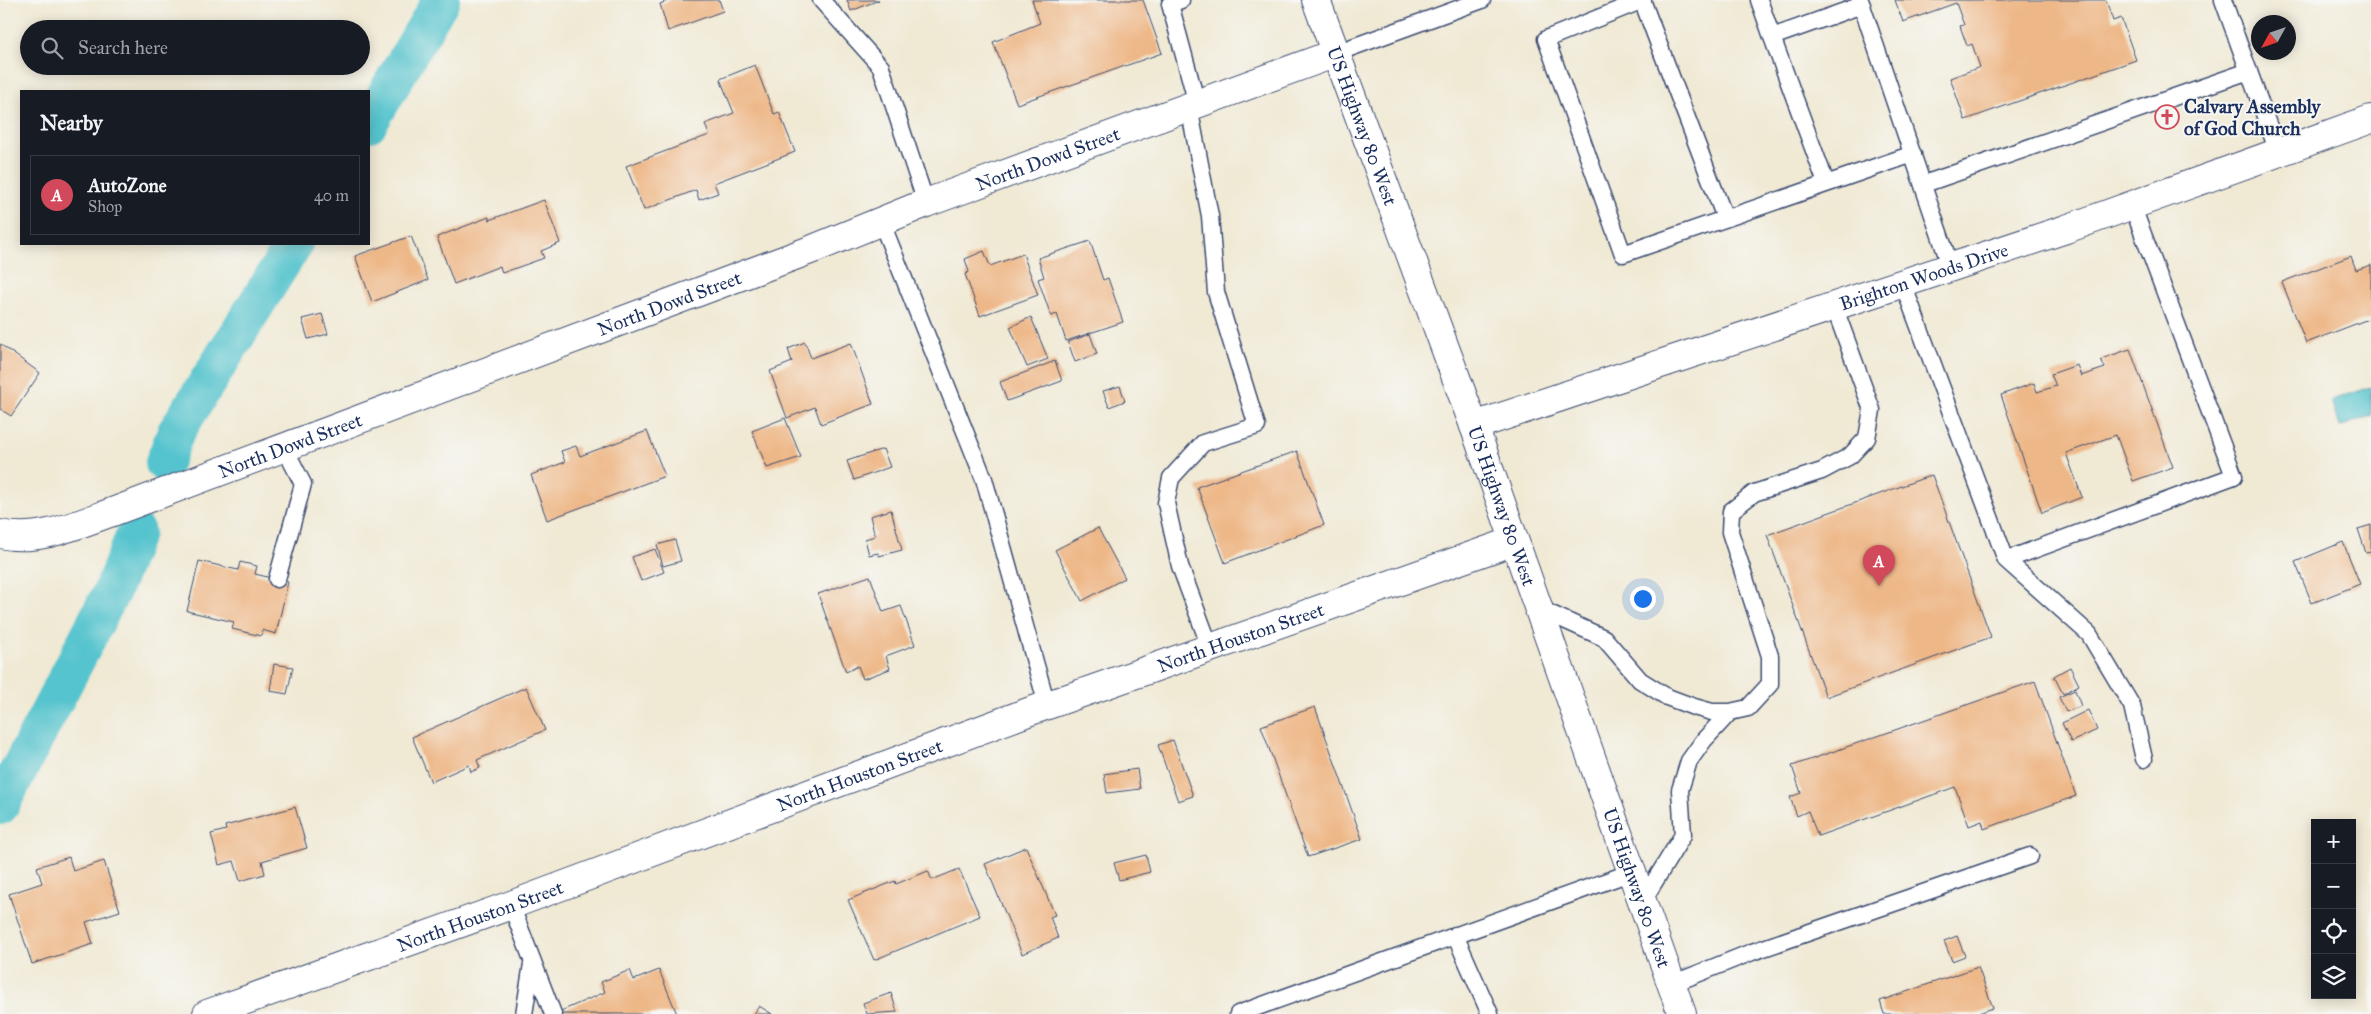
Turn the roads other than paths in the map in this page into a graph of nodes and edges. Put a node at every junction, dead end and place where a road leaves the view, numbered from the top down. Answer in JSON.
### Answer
{"nodes":[{"id":1,"x":821,"y":0,"type":"edge"},
{"id":2,"x":1316,"y":0,"type":"edge"},
{"id":3,"x":1482,"y":0,"type":"edge"},
{"id":4,"x":1643,"y":0,"type":"edge"},
{"id":5,"x":1759,"y":0,"type":"edge"},
{"id":6,"x":2223,"y":0,"type":"edge"},
{"id":7,"x":1173,"y":1,"type":"edge"},
{"id":8,"x":1861,"y":3,"type":"edge"},
{"id":9,"x":1772,"y":37,"type":"junction"},
{"id":10,"x":1336,"y":53,"type":"junction"},
{"id":11,"x":2249,"y":71,"type":"junction"},
{"id":12,"x":1193,"y":105,"type":"junction"},
{"id":13,"x":2371,"y":119,"type":"edge"},
{"id":14,"x":2278,"y":152,"type":"junction"},
{"id":15,"x":1913,"y":154,"type":"junction"},
{"id":16,"x":1826,"y":183,"type":"junction"},
{"id":17,"x":1924,"y":184,"type":"junction"},
{"id":18,"x":926,"y":202,"type":"junction"},
{"id":19,"x":2132,"y":206,"type":"junction"},
{"id":20,"x":1725,"y":218,"type":"junction"},
{"id":21,"x":881,"y":221,"type":"junction"},
{"id":22,"x":1951,"y":268,"type":"junction"},
{"id":23,"x":1903,"y":284,"type":"junction"},
{"id":24,"x":1834,"y":306,"type":"junction"},
{"id":25,"x":1474,"y":426,"type":"junction"},
{"id":26,"x":284,"y":447,"type":"junction"},
{"id":27,"x":0,"y":534,"type":"edge"},
{"id":28,"x":1514,"y":540,"type":"junction"},
{"id":29,"x":2006,"y":560,"type":"junction"},
{"id":30,"x":278,"y":579,"type":"dead end"},
{"id":31,"x":1538,"y":608,"type":"junction"},
{"id":32,"x":1210,"y":647,"type":"junction"},
{"id":33,"x":1047,"y":705,"type":"junction"},
{"id":34,"x":1730,"y":712,"type":"junction"},
{"id":35,"x":2144,"y":759,"type":"dead end"},
{"id":36,"x":2030,"y":856,"type":"dead end"},
{"id":37,"x":1632,"y":872,"type":"junction"},
{"id":38,"x":1642,"y":902,"type":"junction"},
{"id":39,"x":512,"y":905,"type":"junction"},
{"id":40,"x":1455,"y":935,"type":"junction"},
{"id":41,"x":533,"y":962,"type":"junction"},
{"id":42,"x":1672,"y":984,"type":"junction"},
{"id":43,"x":1264,"y":1010,"type":"edge"},
{"id":44,"x":207,"y":1014,"type":"edge"},
{"id":45,"x":524,"y":1014,"type":"edge"},
{"id":46,"x":553,"y":1014,"type":"edge"},
{"id":47,"x":1238,"y":1014,"type":"edge"},
{"id":48,"x":1490,"y":1014,"type":"edge"},
{"id":49,"x":1682,"y":1014,"type":"edge"}],
"edges":[{"from":1,"to":18,"type":"lane"},
{"from":2,"to":10,"type":"street","name":"US Highway 80 West"},
{"from":3,"to":10,"type":"lane"},
{"from":4,"to":20,"type":"lane"},
{"from":4,"to":20,"type":"lane"},
{"from":5,"to":9,"type":"lane"},
{"from":6,"to":11,"type":"lane"},
{"from":7,"to":12,"type":"lane"},
{"from":8,"to":9,"type":"lane"},
{"from":8,"to":15,"type":"lane"},
{"from":9,"to":16,"type":"lane"},
{"from":10,"to":12,"type":"street","name":"North Dowd Street"},
{"from":10,"to":25,"type":"street","name":"US Highway 80 West"},
{"from":11,"to":14,"type":"lane"},
{"from":11,"to":17,"type":"lane"},
{"from":12,"to":18,"type":"street","name":"North Dowd Street"},
{"from":12,"to":32,"type":"lane"},
{"from":13,"to":14,"type":"street","name":"Brighton Woods Drive"},
{"from":14,"to":19,"type":"street","name":"Brighton Woods Drive"},
{"from":15,"to":16,"type":"lane"},
{"from":15,"to":17,"type":"lane"},
{"from":16,"to":20,"type":"lane"},
{"from":17,"to":22,"type":"lane"},
{"from":18,"to":21,"type":"street","name":"North Dowd Street"},
{"from":19,"to":22,"type":"street","name":"Brighton Woods Drive"},
{"from":19,"to":29,"type":"lane"},
{"from":21,"to":26,"type":"street","name":"North Dowd Street"},
{"from":21,"to":33,"type":"lane"},
{"from":22,"to":23,"type":"street","name":"Brighton Woods Drive"},
{"from":23,"to":24,"type":"street","name":"Brighton Woods Drive"},
{"from":23,"to":29,"type":"lane"},
{"from":24,"to":25,"type":"street","name":"Brighton Woods Drive"},
{"from":24,"to":34,"type":"lane"},
{"from":25,"to":28,"type":"street","name":"US Highway 80 West"},
{"from":26,"to":27,"type":"street","name":"North Dowd Street"},
{"from":26,"to":30,"type":"lane"},
{"from":28,"to":31,"type":"street","name":"US Highway 80 West"},
{"from":28,"to":32,"type":"street","name":"North Houston Street"},
{"from":29,"to":35,"type":"lane"},
{"from":31,"to":34,"type":"lane"},
{"from":31,"to":37,"type":"street","name":"US Highway 80 West"},
{"from":32,"to":33,"type":"street","name":"North Houston Street"},
{"from":33,"to":39,"type":"street","name":"North Houston Street"},
{"from":34,"to":38,"type":"lane"},
{"from":36,"to":42,"type":"lane"},
{"from":37,"to":38,"type":"street","name":"US Highway 80 West"},
{"from":37,"to":40,"type":"lane"},
{"from":38,"to":42,"type":"street","name":"US Highway 80 West"},
{"from":39,"to":41,"type":"lane"},
{"from":39,"to":44,"type":"street","name":"North Houston Street"},
{"from":40,"to":43,"type":"lane"},
{"from":40,"to":48,"type":"lane"},
{"from":41,"to":45,"type":"lane"},
{"from":41,"to":46,"type":"lane"},
{"from":42,"to":49,"type":"street","name":"US Highway 80 West"},
{"from":43,"to":47,"type":"lane"}]}
